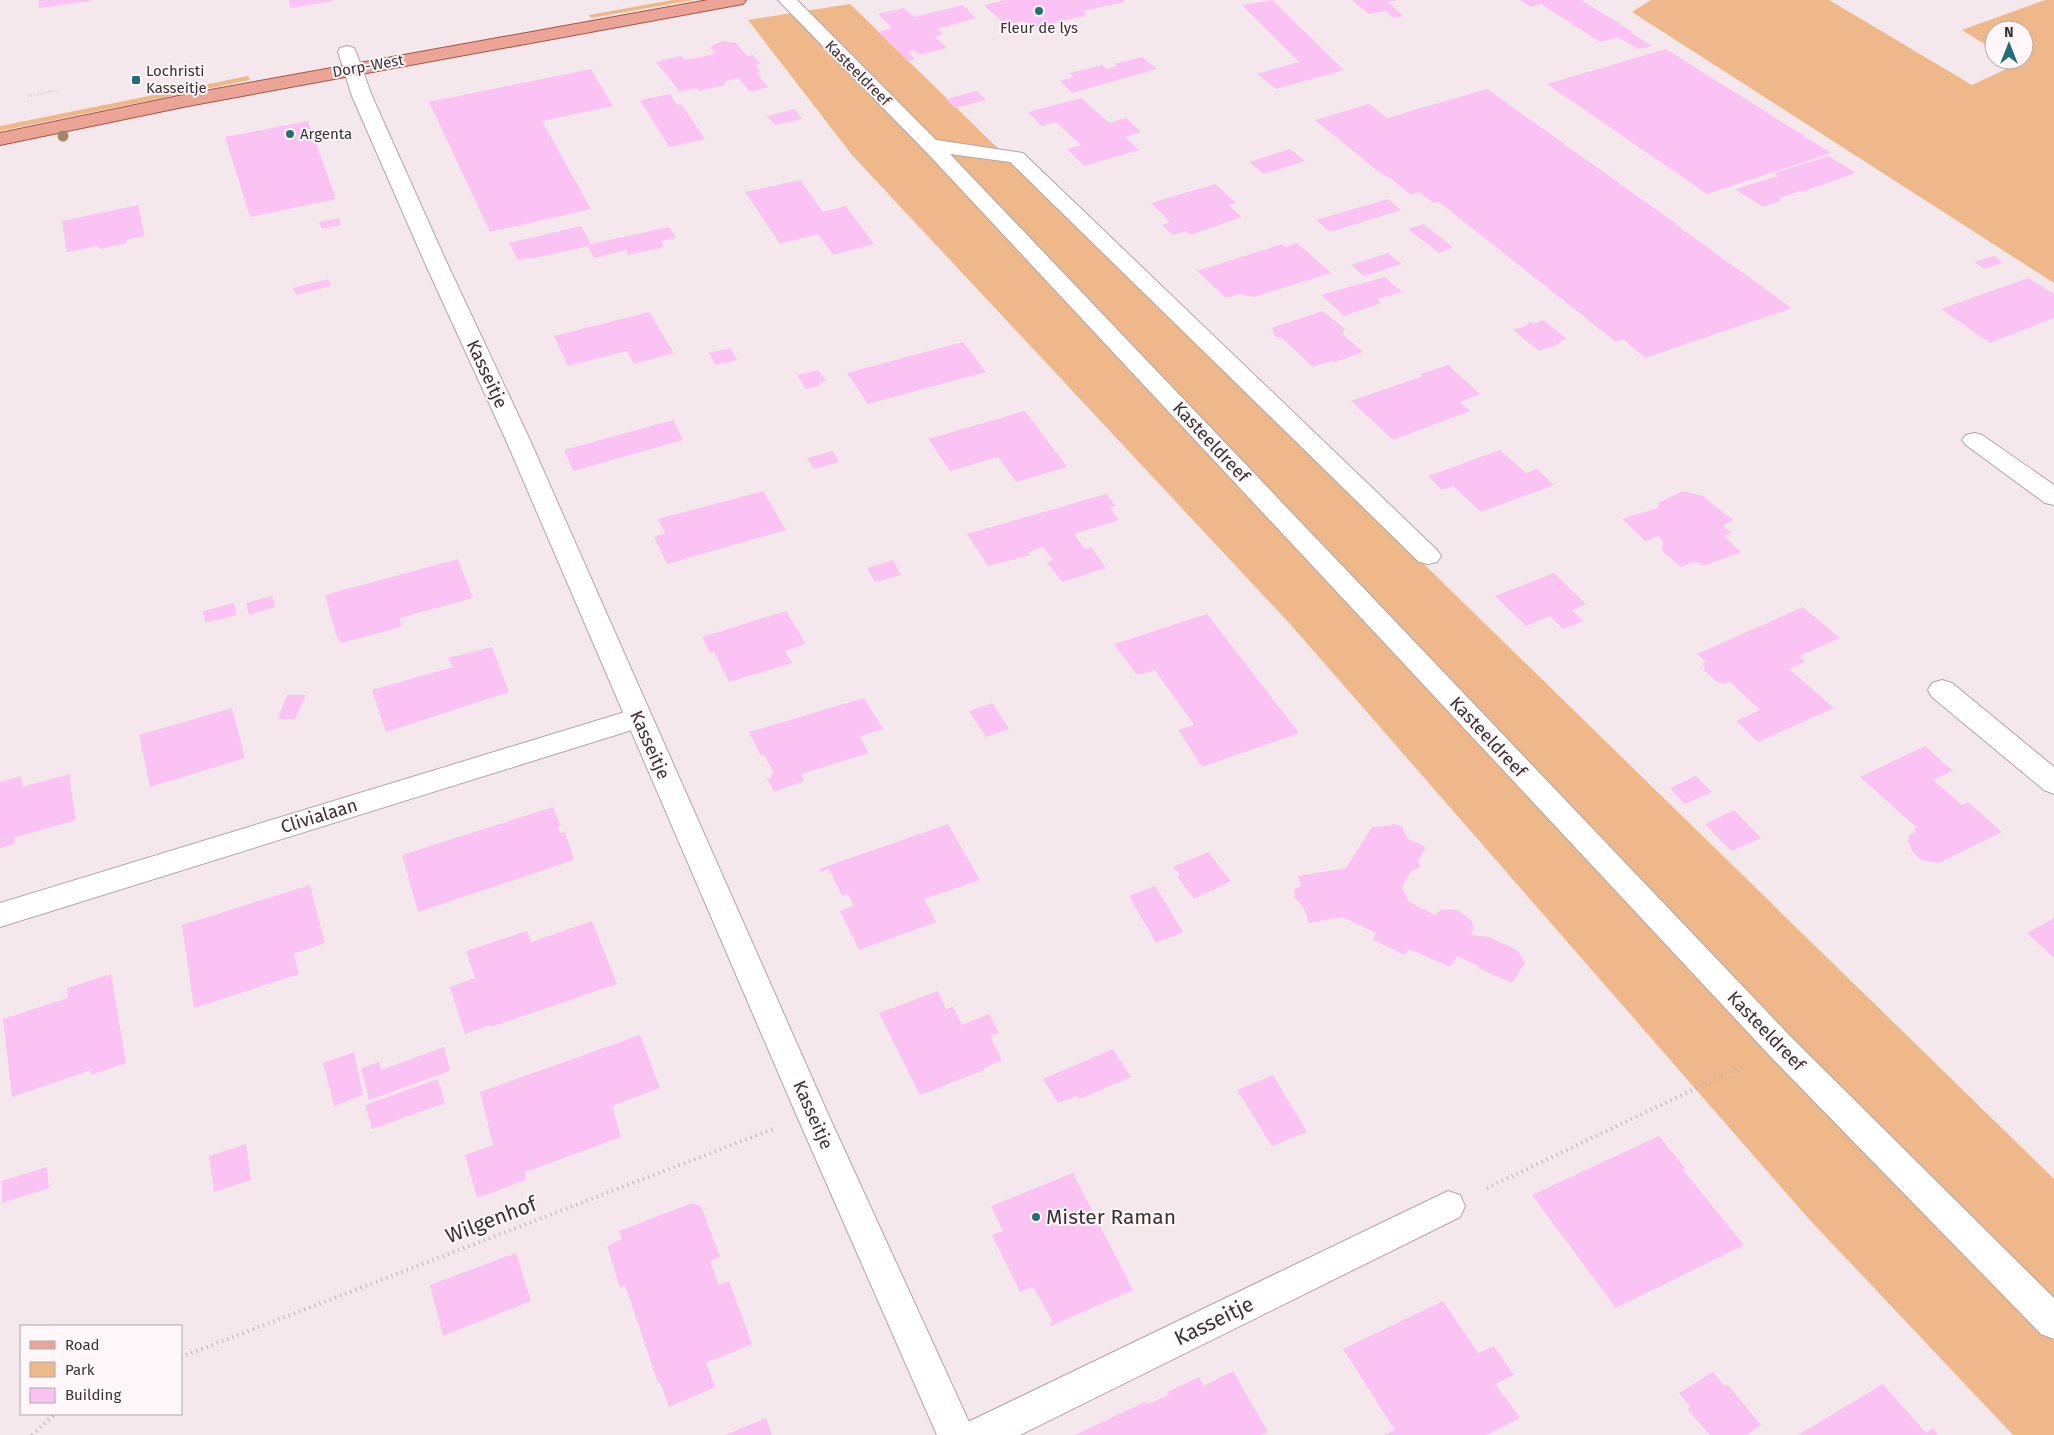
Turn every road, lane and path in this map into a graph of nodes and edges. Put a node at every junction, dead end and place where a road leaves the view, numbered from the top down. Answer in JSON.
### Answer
{"nodes":[{"id":1,"x":649,"y":0,"type":"edge"},
{"id":2,"x":737,"y":0,"type":"edge"},
{"id":3,"x":787,"y":0,"type":"edge"},
{"id":4,"x":457,"y":33,"type":"dead end"},
{"id":5,"x":349,"y":56,"type":"junction"},
{"id":6,"x":252,"y":70,"type":"dead end"},
{"id":7,"x":0,"y":122,"type":"edge"},
{"id":8,"x":0,"y":139,"type":"edge"},
{"id":9,"x":930,"y":145,"type":"junction"},
{"id":10,"x":1974,"y":440,"type":"dead end"},
{"id":11,"x":2054,"y":497,"type":"edge"},
{"id":12,"x":1428,"y":556,"type":"dead end"},
{"id":13,"x":1942,"y":690,"type":"dead end"},
{"id":14,"x":638,"y":718,"type":"junction"},
{"id":15,"x":2054,"y":783,"type":"edge"},
{"id":16,"x":0,"y":915,"type":"edge"},
{"id":17,"x":1781,"y":1047,"type":"junction"},
{"id":18,"x":812,"y":1114,"type":"junction"},
{"id":19,"x":1448,"y":1206,"type":"joint"},
{"id":20,"x":2054,"y":1322,"type":"edge"},
{"id":21,"x":182,"y":1357,"type":"edge"},
{"id":22,"x":54,"y":1415,"type":"edge"},
{"id":23,"x":32,"y":1435,"type":"edge"},
{"id":24,"x":956,"y":1435,"type":"edge"},
{"id":25,"x":981,"y":1435,"type":"edge"}],
"edges":[{"from":1,"to":4,"type":"main road"},
{"from":2,"to":5,"type":"main road","name":"Dorp-West"},
{"from":3,"to":9,"type":"street","name":"Kasteeldreef"},
{"from":5,"to":8,"type":"main road","name":"Dorp-West"},
{"from":5,"to":14,"type":"street","name":"Kasseitje"},
{"from":6,"to":7,"type":"main road"},
{"from":9,"to":12,"type":"street"},
{"from":9,"to":17,"type":"street","name":"Kasteeldreef"},
{"from":10,"to":11,"type":"street"},
{"from":13,"to":15,"type":"street"},
{"from":14,"to":16,"type":"street","name":"Clivialaan"},
{"from":14,"to":18,"type":"street","name":"Kasseitje"},
{"from":17,"to":19,"type":"path"},
{"from":17,"to":20,"type":"street","name":"Kasteeldreef"},
{"from":18,"to":21,"type":"path","name":"Wilgenhof"},
{"from":18,"to":24,"type":"street","name":"Kasseitje"},
{"from":19,"to":25,"type":"street","name":"Kasseitje"},
{"from":22,"to":23,"type":"path"}]}
